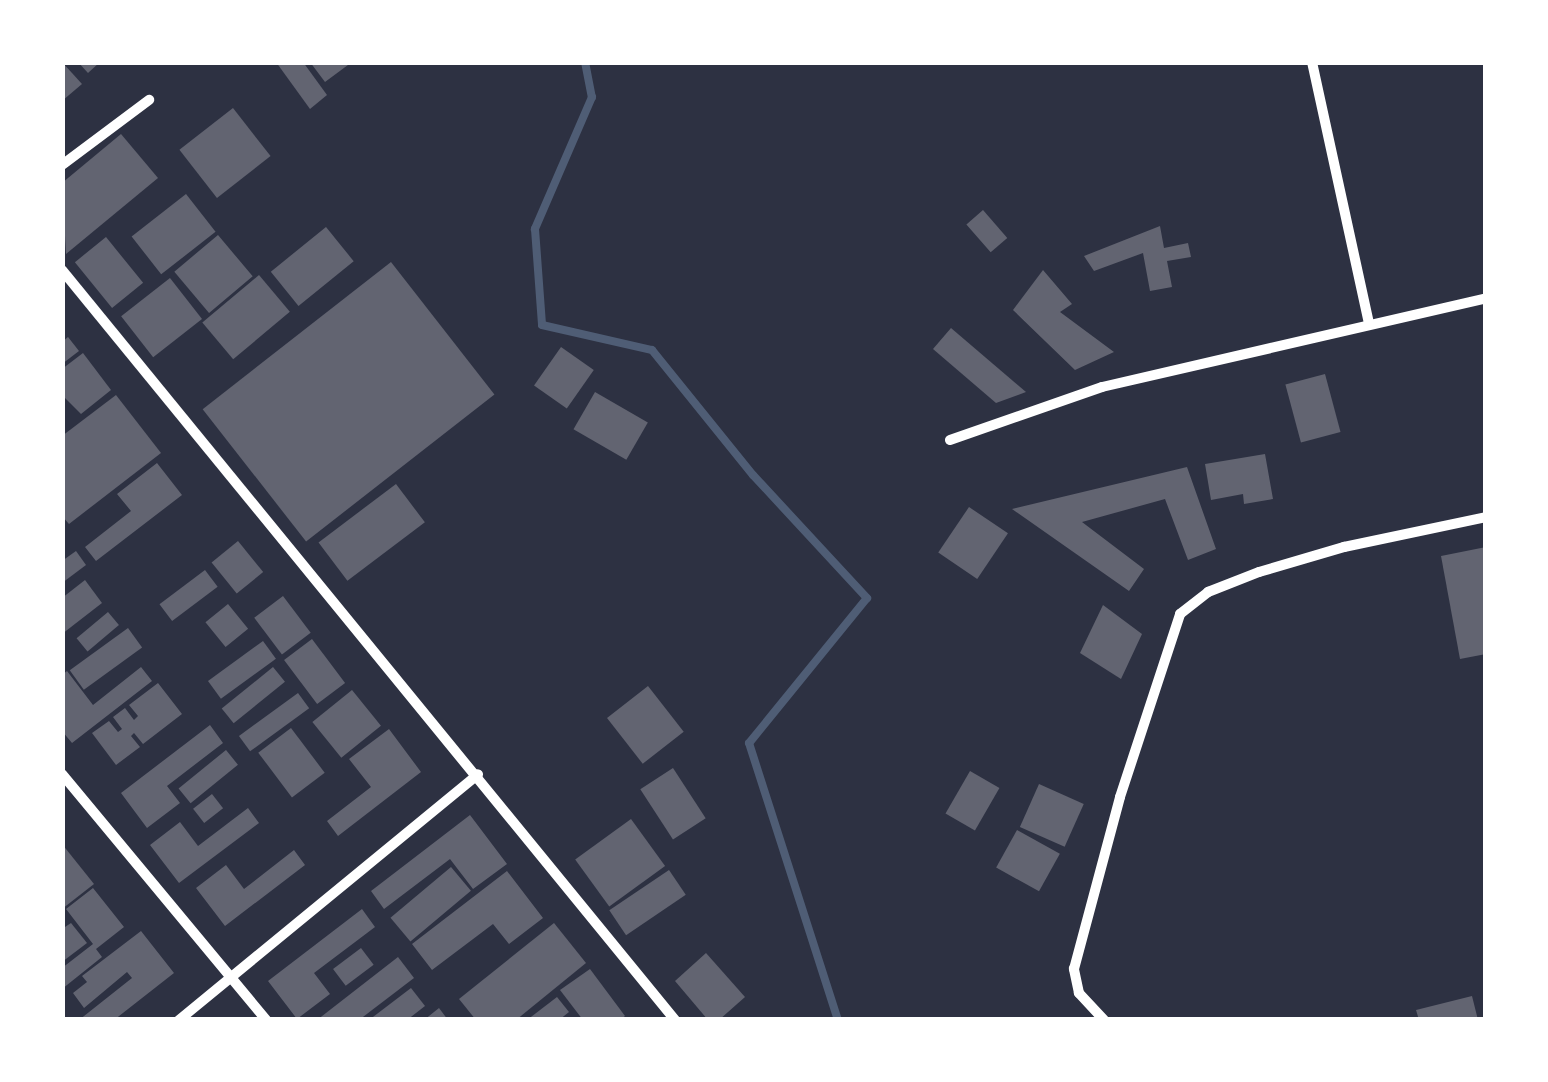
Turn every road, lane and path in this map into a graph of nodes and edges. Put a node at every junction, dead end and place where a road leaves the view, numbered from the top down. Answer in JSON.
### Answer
{"nodes":[{"id":1,"x":1312,"y":62,"type":"edge"},
{"id":2,"x":150,"y":100,"type":"dead end"},
{"id":3,"x":62,"y":165,"type":"edge"},
{"id":4,"x":62,"y":270,"type":"edge"},
{"id":5,"x":1486,"y":298,"type":"edge"},
{"id":6,"x":1368,"y":324,"type":"junction"},
{"id":7,"x":950,"y":440,"type":"dead end"},
{"id":8,"x":1486,"y":517,"type":"edge"},
{"id":9,"x":62,"y":774,"type":"edge"},
{"id":10,"x":478,"y":774,"type":"junction"},
{"id":11,"x":231,"y":976,"type":"junction"},
{"id":12,"x":179,"y":1020,"type":"edge"},
{"id":13,"x":266,"y":1020,"type":"edge"},
{"id":14,"x":675,"y":1020,"type":"edge"},
{"id":15,"x":1104,"y":1020,"type":"edge"}],
"edges":[{"from":1,"to":6,"type":"street"},
{"from":2,"to":3,"type":"street"},
{"from":4,"to":10,"type":"street"},
{"from":5,"to":6,"type":"street"},
{"from":6,"to":7,"type":"street"},
{"from":8,"to":15,"type":"street"},
{"from":9,"to":11,"type":"street"},
{"from":10,"to":11,"type":"street"},
{"from":10,"to":14,"type":"street"},
{"from":11,"to":12,"type":"street"},
{"from":11,"to":13,"type":"street"}]}
